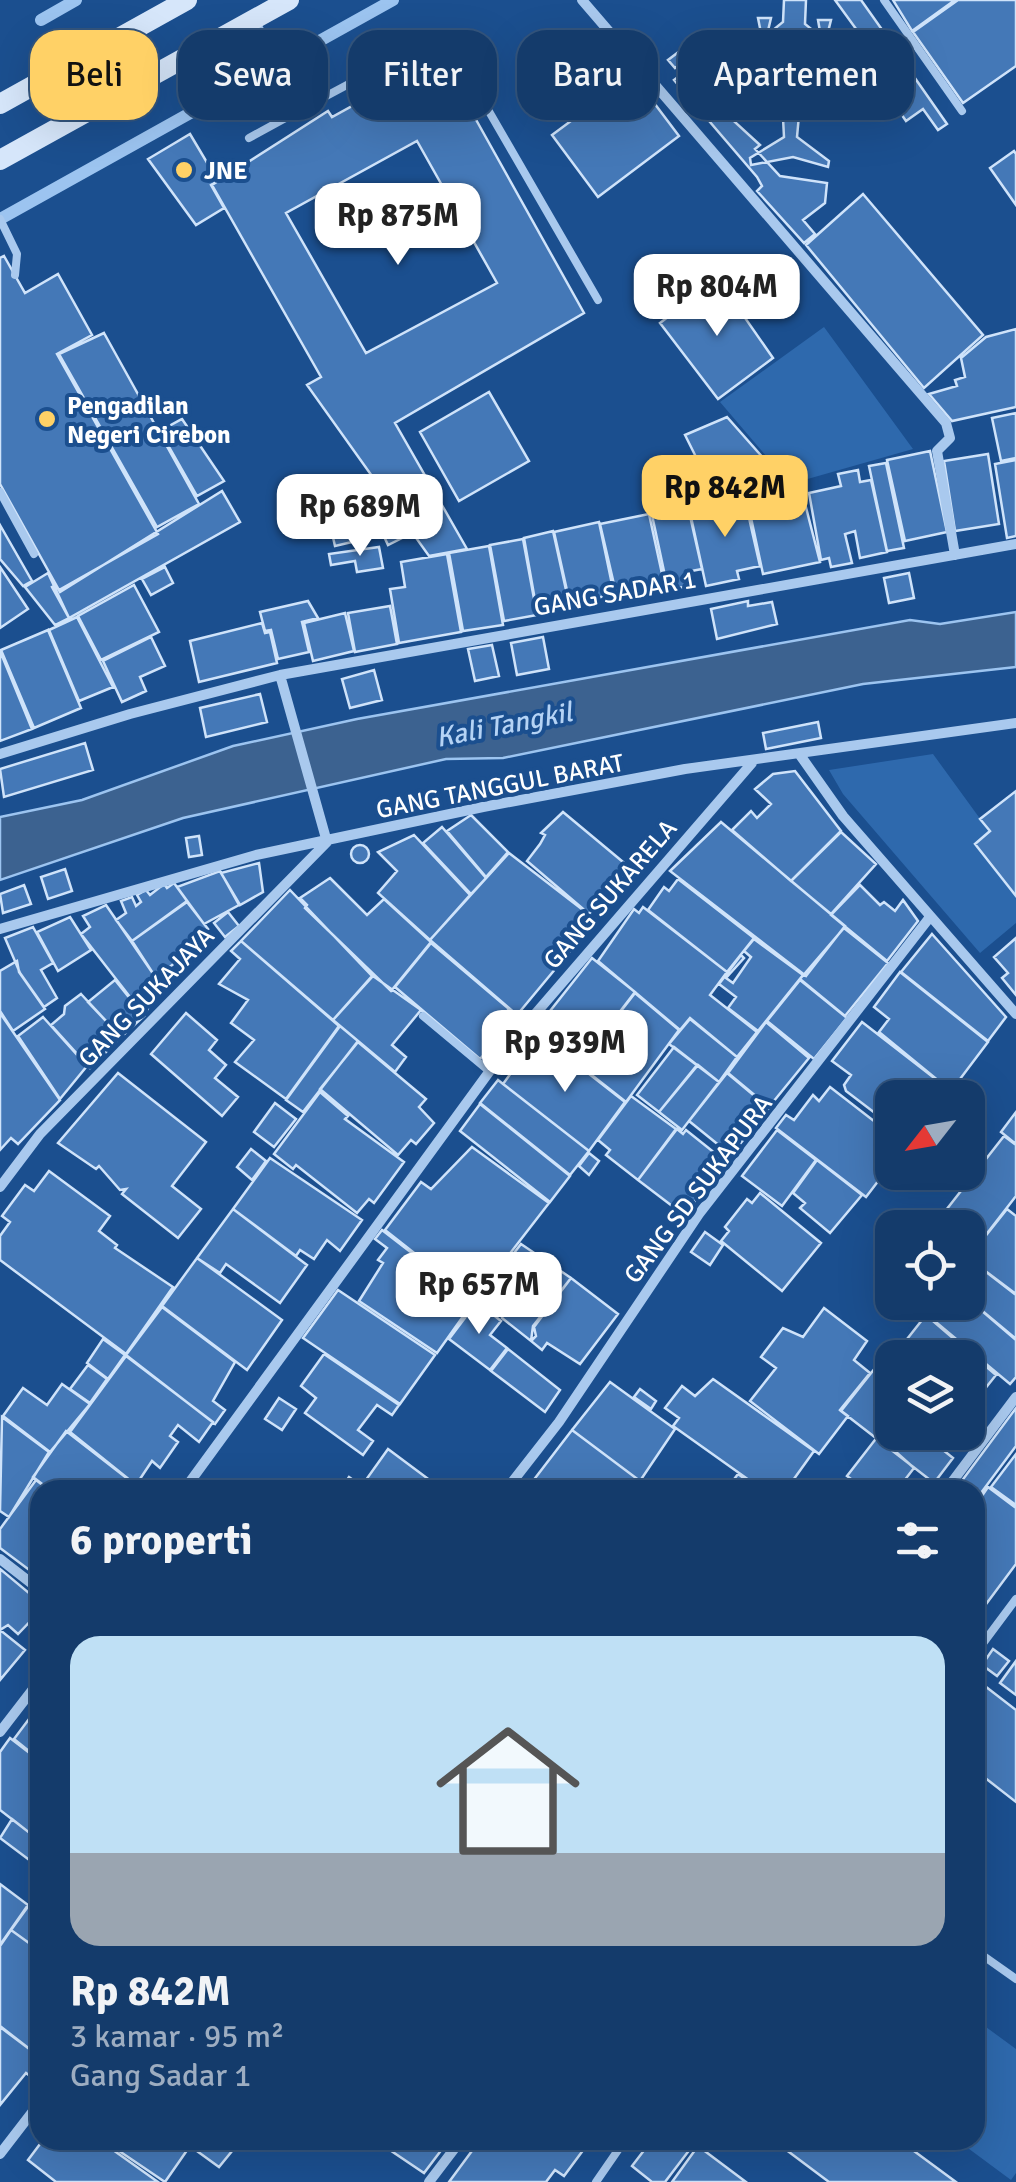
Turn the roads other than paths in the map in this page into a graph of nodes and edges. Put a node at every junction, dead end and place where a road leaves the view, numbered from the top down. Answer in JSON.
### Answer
{"nodes":[{"id":1,"x":187,"y":0,"type":"edge"},
{"id":2,"x":290,"y":0,"type":"edge"},
{"id":3,"x":582,"y":0,"type":"edge"},
{"id":4,"x":884,"y":0,"type":"edge"},
{"id":5,"x":254,"y":19,"type":"junction"},
{"id":6,"x":260,"y":30,"type":"edge"},
{"id":7,"x":328,"y":95,"type":"edge"},
{"id":8,"x":0,"y":104,"type":"edge"},
{"id":9,"x":962,"y":111,"type":"dead end"},
{"id":10,"x":282,"y":120,"type":"edge"},
{"id":11,"x":249,"y":138,"type":"dead end"},
{"id":12,"x":0,"y":160,"type":"edge"},
{"id":13,"x":1,"y":221,"type":"edge"},
{"id":14,"x":15,"y":276,"type":"dead end"},
{"id":15,"x":598,"y":300,"type":"dead end"},
{"id":16,"x":0,"y":492,"type":"edge"},
{"id":17,"x":1016,"y":544,"type":"edge"},
{"id":18,"x":34,"y":554,"type":"dead end"},
{"id":19,"x":955,"y":555,"type":"junction"},
{"id":20,"x":280,"y":675,"type":"junction"},
{"id":21,"x":1016,"y":723,"type":"edge"},
{"id":22,"x":0,"y":754,"type":"edge"},
{"id":23,"x":800,"y":754,"type":"junction"},
{"id":24,"x":752,"y":763,"type":"junction"},
{"id":25,"x":327,"y":842,"type":"junction"},
{"id":26,"x":930,"y":917,"type":"junction"},
{"id":27,"x":0,"y":929,"type":"edge"},
{"id":28,"x":1016,"y":1014,"type":"edge"},
{"id":29,"x":423,"y":1016,"type":"dead end"},
{"id":30,"x":489,"y":1072,"type":"junction"},
{"id":31,"x":0,"y":1186,"type":"edge"},
{"id":32,"x":1016,"y":1397,"type":"edge"},
{"id":33,"x":191,"y":1480,"type":"edge"},
{"id":34,"x":514,"y":1480,"type":"edge"},
{"id":35,"x":954,"y":1480,"type":"edge"},
{"id":36,"x":0,"y":1559,"type":"edge"},
{"id":37,"x":30,"y":1582,"type":"edge"},
{"id":38,"x":1016,"y":1599,"type":"edge"},
{"id":39,"x":985,"y":1641,"type":"edge"},
{"id":40,"x":30,"y":1693,"type":"edge"},
{"id":41,"x":0,"y":1732,"type":"edge"},
{"id":42,"x":985,"y":1957,"type":"edge"},
{"id":43,"x":1016,"y":1979,"type":"edge"},
{"id":44,"x":30,"y":2115,"type":"edge"},
{"id":45,"x":453,"y":2150,"type":"edge"},
{"id":46,"x":618,"y":2150,"type":"edge"},
{"id":47,"x":0,"y":2154,"type":"edge"},
{"id":48,"x":429,"y":2182,"type":"edge"},
{"id":49,"x":596,"y":2182,"type":"edge"}],
"edges":[{"from":1,"to":8,"type":"main road"},
{"from":2,"to":5,"type":"main road"},
{"from":3,"to":19,"type":"street"},
{"from":4,"to":9,"type":"lane"},
{"from":5,"to":6,"type":"lane"},
{"from":5,"to":12,"type":"main road"},
{"from":7,"to":15,"type":"lane"},
{"from":10,"to":11,"type":"lane"},
{"from":13,"to":14,"type":"lane"},
{"from":16,"to":18,"type":"lane"},
{"from":17,"to":19,"type":"street","name":"GANG SADAR 1"},
{"from":19,"to":20,"type":"street","name":"GANG SADAR 1"},
{"from":20,"to":22,"type":"street","name":"GANG SADAR 1"},
{"from":20,"to":25,"type":"street"},
{"from":21,"to":23,"type":"street","name":"GANG TANGGUL BARAT"},
{"from":23,"to":24,"type":"street","name":"GANG TANGGUL BARAT"},
{"from":23,"to":26,"type":"street"},
{"from":24,"to":25,"type":"street","name":"GANG TANGGUL BARAT"},
{"from":24,"to":30,"type":"street","name":"GANG SUKARELA"},
{"from":25,"to":27,"type":"street","name":"GANG TANGGUL BARAT"},
{"from":25,"to":31,"type":"street","name":"GANG SUKAJAYA"},
{"from":26,"to":28,"type":"street"},
{"from":26,"to":34,"type":"street","name":"GANG SD SUKAPURA"},
{"from":29,"to":30,"type":"lane"},
{"from":30,"to":33,"type":"street","name":"GANG SUKARELA"},
{"from":32,"to":35,"type":"street"},
{"from":36,"to":37,"type":"street"},
{"from":38,"to":39,"type":"lane"},
{"from":40,"to":41,"type":"street"},
{"from":42,"to":43,"type":"lane"},
{"from":44,"to":47,"type":"street"},
{"from":45,"to":48,"type":"street"},
{"from":46,"to":49,"type":"lane"}]}
